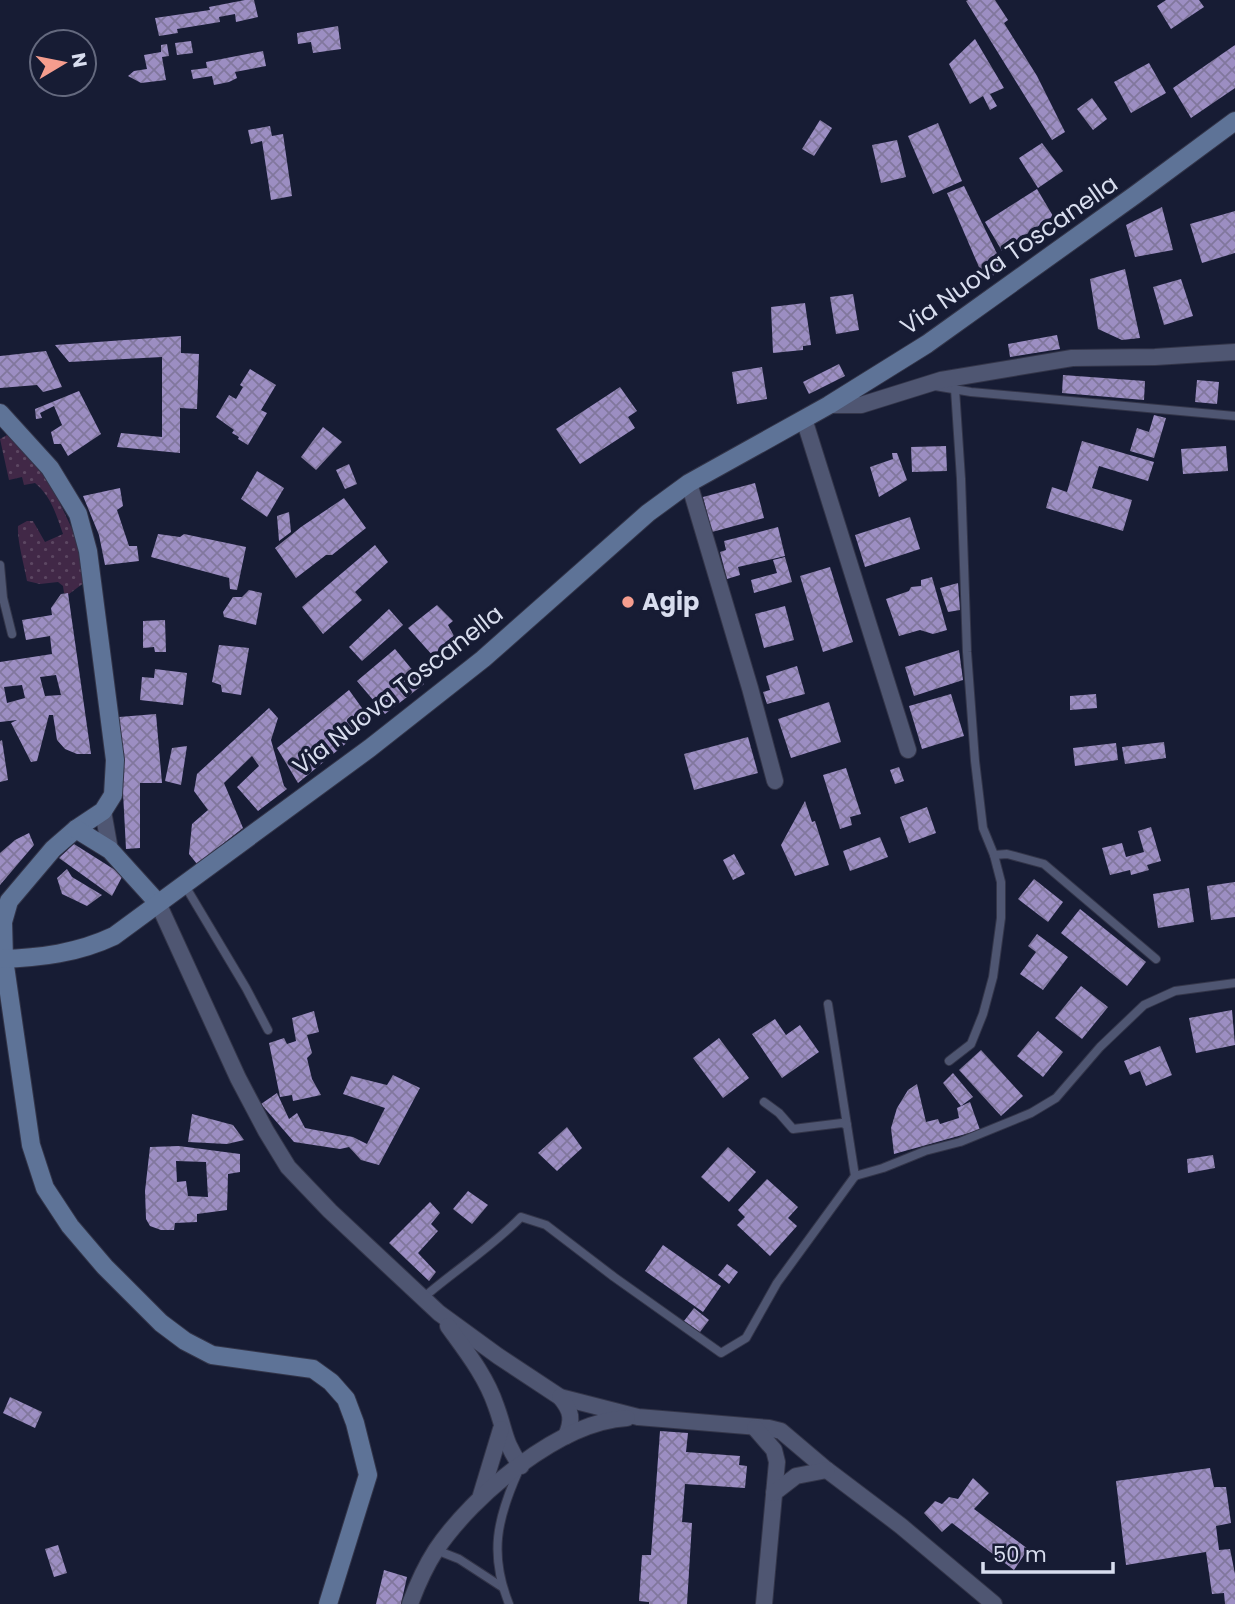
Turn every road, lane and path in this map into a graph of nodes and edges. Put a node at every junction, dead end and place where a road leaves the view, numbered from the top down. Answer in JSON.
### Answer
{"nodes":[{"id":1,"x":1235,"y":121,"type":"edge"},
{"id":2,"x":1235,"y":352,"type":"edge"},
{"id":3,"x":926,"y":384,"type":"junction"},
{"id":4,"x":955,"y":389,"type":"junction"},
{"id":5,"x":829,"y":405,"type":"junction"},
{"id":6,"x":0,"y":412,"type":"edge"},
{"id":7,"x":1235,"y":416,"type":"edge"},
{"id":8,"x":804,"y":419,"type":"junction"},
{"id":9,"x":690,"y":483,"type":"junction"},
{"id":10,"x":0,"y":565,"type":"edge"},
{"id":11,"x":12,"y":634,"type":"dead end"},
{"id":12,"x":908,"y":750,"type":"dead end"},
{"id":13,"x":775,"y":781,"type":"dead end"},
{"id":14,"x":103,"y":811,"type":"junction"},
{"id":15,"x":76,"y":829,"type":"junction"},
{"id":16,"x":110,"y":850,"type":"junction"},
{"id":17,"x":994,"y":855,"type":"junction"},
{"id":18,"x":184,"y":883,"type":"junction"},
{"id":19,"x":158,"y":903,"type":"junction"},
{"id":20,"x":2,"y":959,"type":"edge"},
{"id":21,"x":1156,"y":959,"type":"dead end"},
{"id":22,"x":1235,"y":982,"type":"edge"},
{"id":23,"x":828,"y":1004,"type":"dead end"},
{"id":24,"x":268,"y":1030,"type":"dead end"},
{"id":25,"x":948,"y":1061,"type":"dead end"},
{"id":26,"x":764,"y":1102,"type":"dead end"},
{"id":27,"x":847,"y":1125,"type":"junction"},
{"id":28,"x":855,"y":1176,"type":"junction"},
{"id":29,"x":423,"y":1298,"type":"junction"},
{"id":30,"x":439,"y":1312,"type":"junction"},
{"id":31,"x":498,"y":1356,"type":"junction"},
{"id":32,"x":479,"y":1370,"type":"junction"},
{"id":33,"x":560,"y":1397,"type":"junction"},
{"id":34,"x":638,"y":1417,"type":"junction"},
{"id":35,"x":502,"y":1428,"type":"junction"},
{"id":36,"x":755,"y":1428,"type":"junction"},
{"id":37,"x":566,"y":1436,"type":"junction"},
{"id":38,"x":520,"y":1466,"type":"junction"},
{"id":39,"x":827,"y":1470,"type":"junction"},
{"id":40,"x":774,"y":1493,"type":"junction"},
{"id":41,"x":479,"y":1500,"type":"junction"},
{"id":42,"x":436,"y":1550,"type":"junction"},
{"id":43,"x":502,"y":1587,"type":"junction"},
{"id":44,"x":328,"y":1604,"type":"edge"},
{"id":45,"x":410,"y":1604,"type":"edge"},
{"id":46,"x":509,"y":1604,"type":"edge"},
{"id":47,"x":764,"y":1604,"type":"edge"},
{"id":48,"x":993,"y":1604,"type":"edge"}],
"edges":[{"from":1,"to":5,"type":"main road","name":"Via Nuova Toscanella"},
{"from":2,"to":3,"type":"street"},
{"from":3,"to":4,"type":"lane"},
{"from":3,"to":5,"type":"street"},
{"from":4,"to":7,"type":"lane"},
{"from":4,"to":17,"type":"lane"},
{"from":5,"to":8,"type":"main road","name":"Via Nuova Toscanella"},
{"from":6,"to":14,"type":"main road"},
{"from":8,"to":9,"type":"main road","name":"Via Nuova Toscanella"},
{"from":8,"to":12,"type":"street"},
{"from":9,"to":13,"type":"street"},
{"from":9,"to":18,"type":"main road","name":"Via Nuova Toscanella"},
{"from":10,"to":11,"type":"lane"},
{"from":14,"to":15,"type":"main road"},
{"from":14,"to":16,"type":"street"},
{"from":15,"to":16,"type":"main road"},
{"from":15,"to":20,"type":"main road"},
{"from":16,"to":19,"type":"main road"},
{"from":17,"to":21,"type":"lane"},
{"from":17,"to":25,"type":"lane"},
{"from":18,"to":19,"type":"main road","name":"Via Nuova Toscanella"},
{"from":18,"to":24,"type":"lane"},
{"from":19,"to":20,"type":"main road","name":"Via Nuova Toscanella"},
{"from":19,"to":29,"type":"street"},
{"from":20,"to":44,"type":"main road"},
{"from":22,"to":28,"type":"lane"},
{"from":23,"to":27,"type":"lane"},
{"from":26,"to":27,"type":"lane"},
{"from":27,"to":28,"type":"lane"},
{"from":28,"to":29,"type":"lane"},
{"from":29,"to":30,"type":"street"},
{"from":30,"to":31,"type":"street"},
{"from":30,"to":32,"type":"street"},
{"from":31,"to":32,"type":"street"},
{"from":31,"to":33,"type":"street"},
{"from":32,"to":35,"type":"street"},
{"from":33,"to":34,"type":"street"},
{"from":33,"to":37,"type":"street"},
{"from":34,"to":36,"type":"street"},
{"from":34,"to":37,"type":"street"},
{"from":35,"to":38,"type":"street"},
{"from":35,"to":41,"type":"street"},
{"from":36,"to":39,"type":"street"},
{"from":36,"to":40,"type":"street"},
{"from":37,"to":38,"type":"street"},
{"from":38,"to":41,"type":"street"},
{"from":38,"to":43,"type":"lane"},
{"from":39,"to":40,"type":"street"},
{"from":39,"to":48,"type":"street"},
{"from":40,"to":47,"type":"street"},
{"from":41,"to":42,"type":"street"},
{"from":42,"to":43,"type":"lane"},
{"from":42,"to":45,"type":"street"},
{"from":43,"to":46,"type":"lane"}]}
